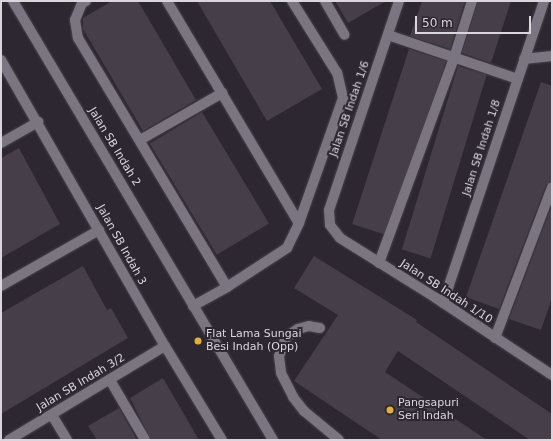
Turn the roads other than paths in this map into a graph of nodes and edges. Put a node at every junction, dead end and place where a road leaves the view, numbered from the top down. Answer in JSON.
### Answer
{"nodes":[{"id":1,"x":14,"y":1,"type":"edge"},
{"id":2,"x":86,"y":1,"type":"edge"},
{"id":3,"x":167,"y":1,"type":"edge"},
{"id":4,"x":292,"y":1,"type":"edge"},
{"id":5,"x":325,"y":1,"type":"edge"},
{"id":6,"x":398,"y":1,"type":"edge"},
{"id":7,"x":472,"y":1,"type":"edge"},
{"id":8,"x":544,"y":1,"type":"edge"},
{"id":9,"x":344,"y":35,"type":"dead end"},
{"id":10,"x":388,"y":35,"type":"junction"},
{"id":11,"x":552,"y":56,"type":"edge"},
{"id":12,"x":454,"y":58,"type":"junction"},
{"id":13,"x":524,"y":59,"type":"junction"},
{"id":14,"x":1,"y":60,"type":"edge"},
{"id":15,"x":518,"y":79,"type":"junction"},
{"id":16,"x":222,"y":93,"type":"junction"},
{"id":17,"x":38,"y":122,"type":"junction"},
{"id":18,"x":140,"y":140,"type":"junction"},
{"id":19,"x":1,"y":143,"type":"edge"},
{"id":20,"x":552,"y":187,"type":"edge"},
{"id":21,"x":299,"y":223,"type":"junction"},
{"id":22,"x":330,"y":225,"type":"joint"},
{"id":23,"x":99,"y":230,"type":"junction"},
{"id":24,"x":379,"y":262,"type":"junction"},
{"id":25,"x":1,"y":286,"type":"edge"},
{"id":26,"x":227,"y":287,"type":"junction"},
{"id":27,"x":443,"y":303,"type":"junction"},
{"id":28,"x":193,"y":306,"type":"junction"},
{"id":29,"x":320,"y":328,"type":"dead end"},
{"id":30,"x":495,"y":338,"type":"junction"},
{"id":31,"x":165,"y":346,"type":"junction"},
{"id":32,"x":552,"y":375,"type":"edge"},
{"id":33,"x":110,"y":380,"type":"junction"},
{"id":34,"x":52,"y":415,"type":"junction"},
{"id":35,"x":9,"y":440,"type":"edge"},
{"id":36,"x":67,"y":440,"type":"edge"},
{"id":37,"x":145,"y":440,"type":"edge"},
{"id":38,"x":222,"y":440,"type":"edge"},
{"id":39,"x":273,"y":440,"type":"edge"},
{"id":40,"x":340,"y":440,"type":"edge"}],
"edges":[{"from":1,"to":28,"type":"street","name":"Jalan SB Indah 2"},
{"from":2,"to":18,"type":"street"},
{"from":3,"to":16,"type":"street"},
{"from":4,"to":21,"type":"street"},
{"from":5,"to":9,"type":"street"},
{"from":6,"to":10,"type":"street","name":"Jalan SB Indah 1/6"},
{"from":7,"to":12,"type":"street"},
{"from":8,"to":13,"type":"street","name":"Jalan SB Indah 1/8"},
{"from":10,"to":12,"type":"street"},
{"from":10,"to":22,"type":"street","name":"Jalan SB Indah 1/6"},
{"from":11,"to":13,"type":"street"},
{"from":12,"to":15,"type":"street"},
{"from":12,"to":24,"type":"street"},
{"from":13,"to":15,"type":"street","name":"Jalan SB Indah 1/8"},
{"from":14,"to":17,"type":"street","name":"Jalan SB Indah 3"},
{"from":15,"to":27,"type":"street","name":"Jalan SB Indah 1/8"},
{"from":16,"to":18,"type":"street"},
{"from":16,"to":21,"type":"street"},
{"from":17,"to":19,"type":"street"},
{"from":17,"to":23,"type":"street","name":"Jalan SB Indah 3"},
{"from":18,"to":26,"type":"street"},
{"from":20,"to":30,"type":"street"},
{"from":21,"to":26,"type":"street"},
{"from":22,"to":24,"type":"street","name":"Jalan SB Indah 1/10"},
{"from":23,"to":25,"type":"street"},
{"from":23,"to":31,"type":"street","name":"Jalan SB Indah 3"},
{"from":24,"to":27,"type":"street","name":"Jalan SB Indah 1/10"},
{"from":26,"to":28,"type":"street"},
{"from":27,"to":30,"type":"street","name":"Jalan SB Indah 1/10"},
{"from":28,"to":39,"type":"street","name":"Jalan SB Indah 2"},
{"from":29,"to":40,"type":"street"},
{"from":30,"to":32,"type":"street","name":"Jalan SB Indah 1/10"},
{"from":31,"to":33,"type":"street","name":"Jalan SB Indah 3/2"},
{"from":31,"to":38,"type":"street","name":"Jalan SB Indah 3"},
{"from":33,"to":34,"type":"street","name":"Jalan SB Indah 3/2"},
{"from":33,"to":37,"type":"street"},
{"from":34,"to":35,"type":"street","name":"Jalan SB Indah 3/2"},
{"from":34,"to":36,"type":"street"}]}
